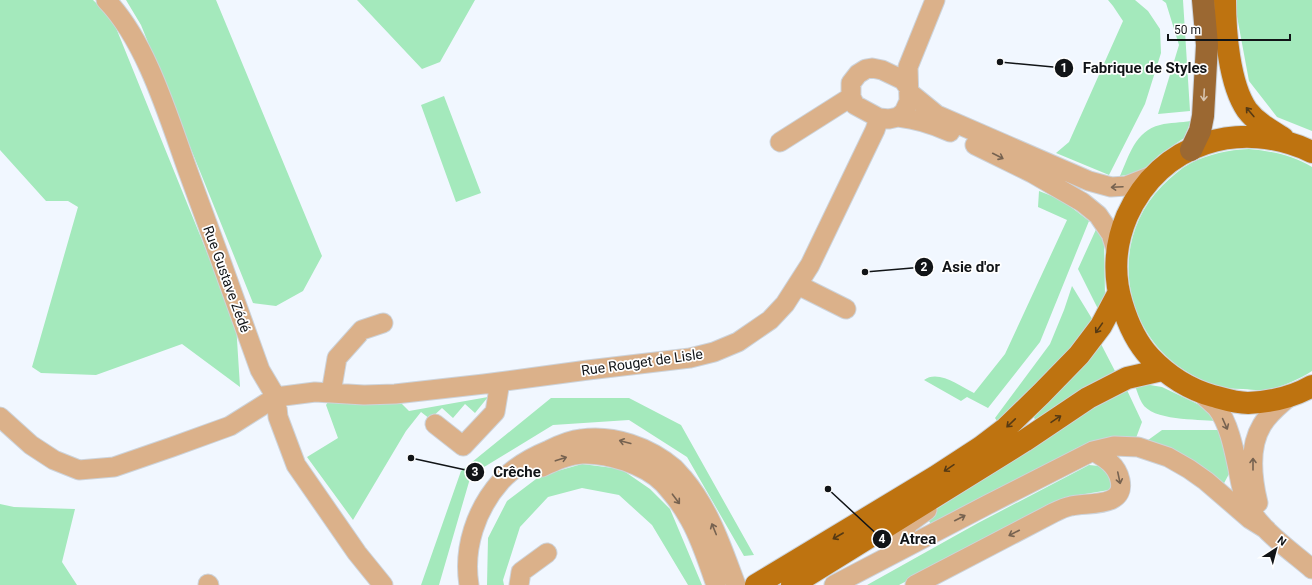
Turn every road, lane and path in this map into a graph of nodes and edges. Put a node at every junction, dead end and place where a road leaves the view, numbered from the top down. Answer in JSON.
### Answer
{"nodes":[{"id":1,"x":106,"y":0,"type":"edge"},
{"id":2,"x":935,"y":0,"type":"edge"},
{"id":3,"x":1203,"y":0,"type":"edge"},
{"id":4,"x":1225,"y":0,"type":"edge"},
{"id":5,"x":927,"y":19,"type":"junction"},
{"id":6,"x":882,"y":70,"type":"junction"},
{"id":7,"x":909,"y":90,"type":"junction"},
{"id":8,"x":851,"y":97,"type":"junction"},
{"id":9,"x":888,"y":117,"type":"junction"},
{"id":10,"x":780,"y":142,"type":"dead end"},
{"id":11,"x":1302,"y":148,"type":"edge"},
{"id":12,"x":1191,"y":150,"type":"junction"},
{"id":13,"x":1154,"y":175,"type":"junction"},
{"id":14,"x":1117,"y":253,"type":"junction"},
{"id":15,"x":798,"y":285,"type":"junction"},
{"id":16,"x":1118,"y":294,"type":"junction"},
{"id":17,"x":846,"y":309,"type":"dead end"},
{"id":18,"x":383,"y":323,"type":"dead end"},
{"id":19,"x":1162,"y":370,"type":"junction"},
{"id":20,"x":500,"y":382,"type":"junction"},
{"id":21,"x":1312,"y":386,"type":"edge"},
{"id":22,"x":330,"y":393,"type":"junction"},
{"id":23,"x":1201,"y":393,"type":"junction"},
{"id":24,"x":1290,"y":396,"type":"junction"},
{"id":25,"x":276,"y":397,"type":"junction"},
{"id":26,"x":0,"y":416,"type":"edge"},
{"id":27,"x":435,"y":424,"type":"dead end"},
{"id":28,"x":1024,"y":441,"type":"junction"},
{"id":29,"x":1093,"y":451,"type":"junction"},
{"id":30,"x":1266,"y":529,"type":"junction"},
{"id":31,"x":356,"y":553,"type":"junction"},
{"id":32,"x":547,"y":553,"type":"dead end"},
{"id":33,"x":888,"y":556,"type":"junction"},
{"id":34,"x":1312,"y":569,"type":"edge"},
{"id":35,"x":719,"y":574,"type":"edge"},
{"id":36,"x":466,"y":580,"type":"edge"},
{"id":37,"x":375,"y":585,"type":"edge"},
{"id":38,"x":383,"y":585,"type":"edge"},
{"id":39,"x":481,"y":585,"type":"edge"},
{"id":40,"x":519,"y":585,"type":"edge"},
{"id":41,"x":736,"y":585,"type":"edge"},
{"id":42,"x":756,"y":585,"type":"edge"},
{"id":43,"x":792,"y":585,"type":"edge"},
{"id":44,"x":834,"y":585,"type":"edge"},
{"id":45,"x":915,"y":585,"type":"edge"}],
"edges":[{"from":1,"to":25,"type":"street","name":"Rue Gustave Zédé"},
{"from":2,"to":5,"type":"street"},
{"from":3,"to":12,"type":"highway","one_way":true},
{"from":11,"to":4,"type":"main road","one_way":true},
{"from":5,"to":6,"type":"street"},
{"from":5,"to":7,"type":"street"},
{"from":6,"to":7,"type":"street"},
{"from":6,"to":8,"type":"street"},
{"from":7,"to":9,"type":"street"},
{"from":13,"to":7,"type":"street","one_way":true},
{"from":8,"to":9,"type":"street"},
{"from":8,"to":10,"type":"street"},
{"from":9,"to":14,"type":"street","one_way":true},
{"from":9,"to":15,"type":"street","name":"Rue Rouget de Lisle"},
{"from":11,"to":12,"type":"main road"},
{"from":12,"to":13,"type":"main road"},
{"from":13,"to":14,"type":"main road"},
{"from":14,"to":16,"type":"main road"},
{"from":15,"to":17,"type":"street"},
{"from":15,"to":20,"type":"street","name":"Rue Rouget de Lisle"},
{"from":16,"to":19,"type":"main road"},
{"from":16,"to":42,"type":"main road","one_way":true},
{"from":18,"to":22,"type":"street"},
{"from":19,"to":23,"type":"main road"},
{"from":28,"to":19,"type":"main road","one_way":true},
{"from":20,"to":22,"type":"street","name":"Rue Rouget de Lisle"},
{"from":20,"to":27,"type":"street"},
{"from":21,"to":24,"type":"main road"},
{"from":22,"to":25,"type":"street","name":"Rue Rouget de Lisle"},
{"from":23,"to":24,"type":"main road"},
{"from":23,"to":30,"type":"street","one_way":true},
{"from":30,"to":24,"type":"street","one_way":true},
{"from":25,"to":26,"type":"street"},
{"from":25,"to":31,"type":"street","name":"Rue Gustave Zédé"},
{"from":28,"to":33,"type":"street"},
{"from":28,"to":43,"type":"main road"},
{"from":29,"to":30,"type":"street"},
{"from":33,"to":29,"type":"street","one_way":true},
{"from":29,"to":45,"type":"street","one_way":true},
{"from":30,"to":34,"type":"street"},
{"from":31,"to":37,"type":"street"},
{"from":31,"to":38,"type":"street"},
{"from":32,"to":40,"type":"street"},
{"from":33,"to":44,"type":"street"},
{"from":35,"to":36,"type":"street","one_way":true},
{"from":39,"to":35,"type":"street","one_way":true},
{"from":35,"to":41,"type":"street"}]}
